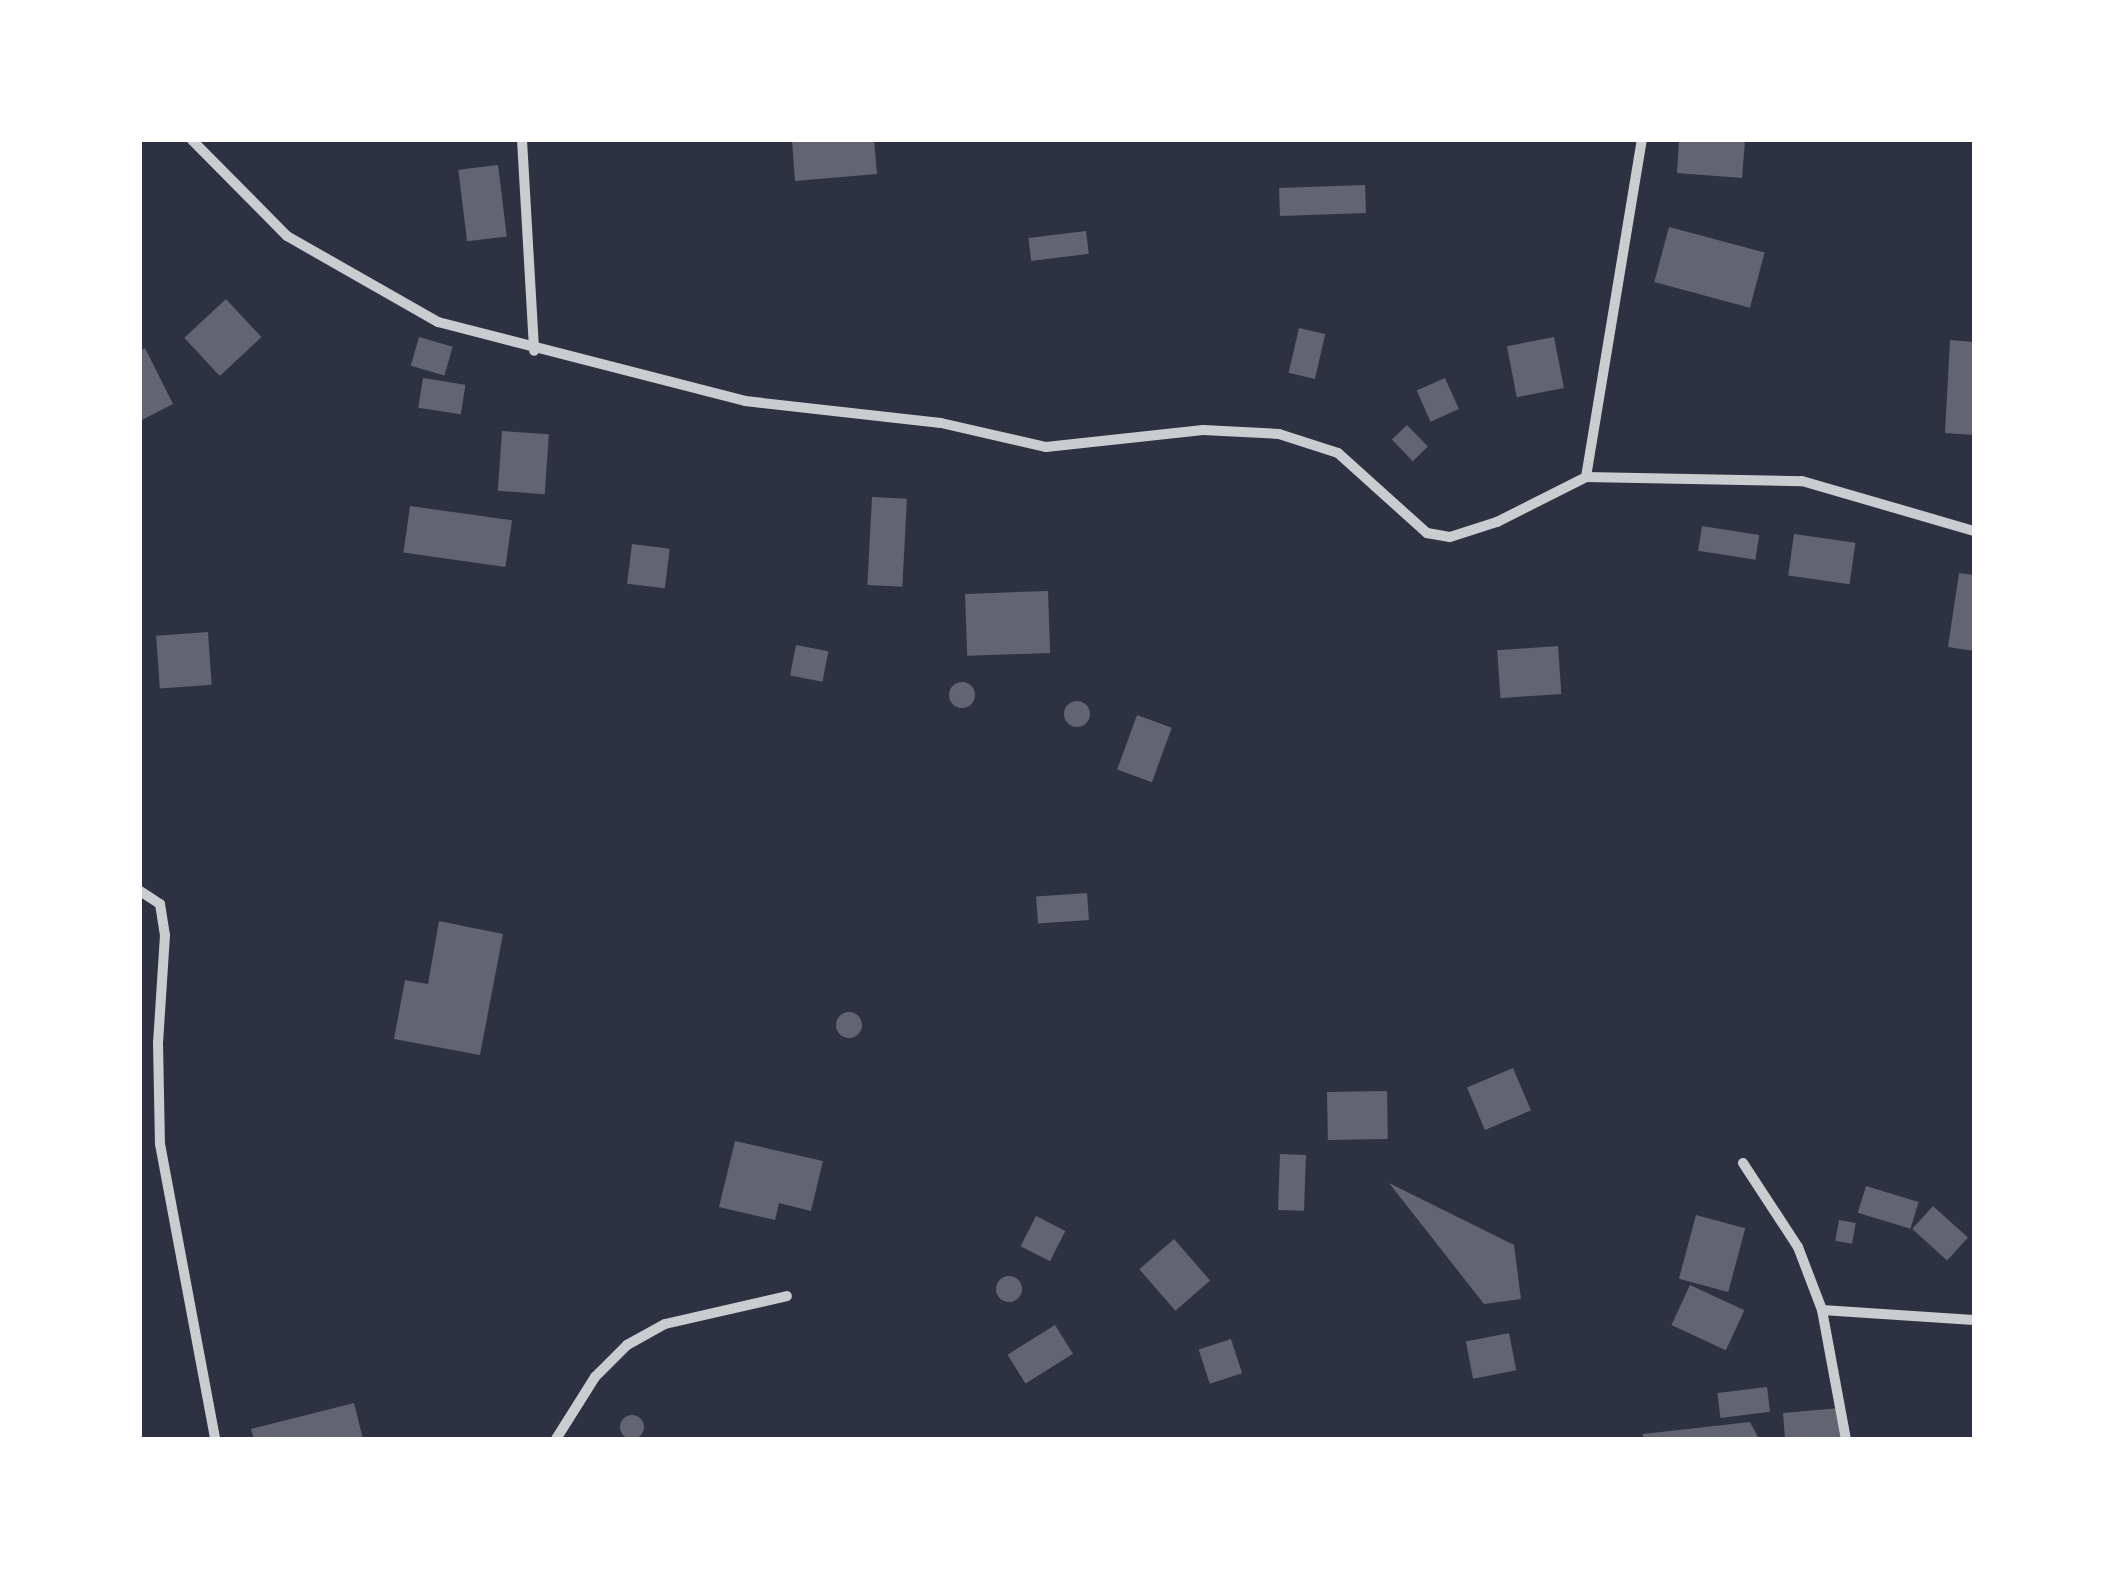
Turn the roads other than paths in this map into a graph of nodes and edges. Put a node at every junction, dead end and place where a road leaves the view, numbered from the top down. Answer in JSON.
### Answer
{"nodes":[{"id":1,"x":192,"y":140,"type":"edge"},
{"id":2,"x":522,"y":140,"type":"edge"},
{"id":3,"x":1642,"y":140,"type":"edge"},
{"id":4,"x":534,"y":351,"type":"junction"},
{"id":5,"x":1586,"y":477,"type":"junction"},
{"id":6,"x":1974,"y":531,"type":"edge"},
{"id":7,"x":140,"y":891,"type":"edge"},
{"id":8,"x":1742,"y":1164,"type":"dead end"},
{"id":9,"x":787,"y":1296,"type":"dead end"},
{"id":10,"x":1822,"y":1310,"type":"junction"},
{"id":11,"x":1974,"y":1320,"type":"edge"},
{"id":12,"x":216,"y":1439,"type":"edge"},
{"id":13,"x":556,"y":1439,"type":"edge"},
{"id":14,"x":1846,"y":1439,"type":"edge"}],
"edges":[{"from":1,"to":4,"type":"street"},
{"from":2,"to":4,"type":"street"},
{"from":3,"to":5,"type":"street"},
{"from":4,"to":5,"type":"street"},
{"from":5,"to":6,"type":"street"},
{"from":7,"to":12,"type":"street"},
{"from":8,"to":10,"type":"street"},
{"from":9,"to":13,"type":"street"},
{"from":10,"to":11,"type":"street"},
{"from":10,"to":14,"type":"street"}]}
